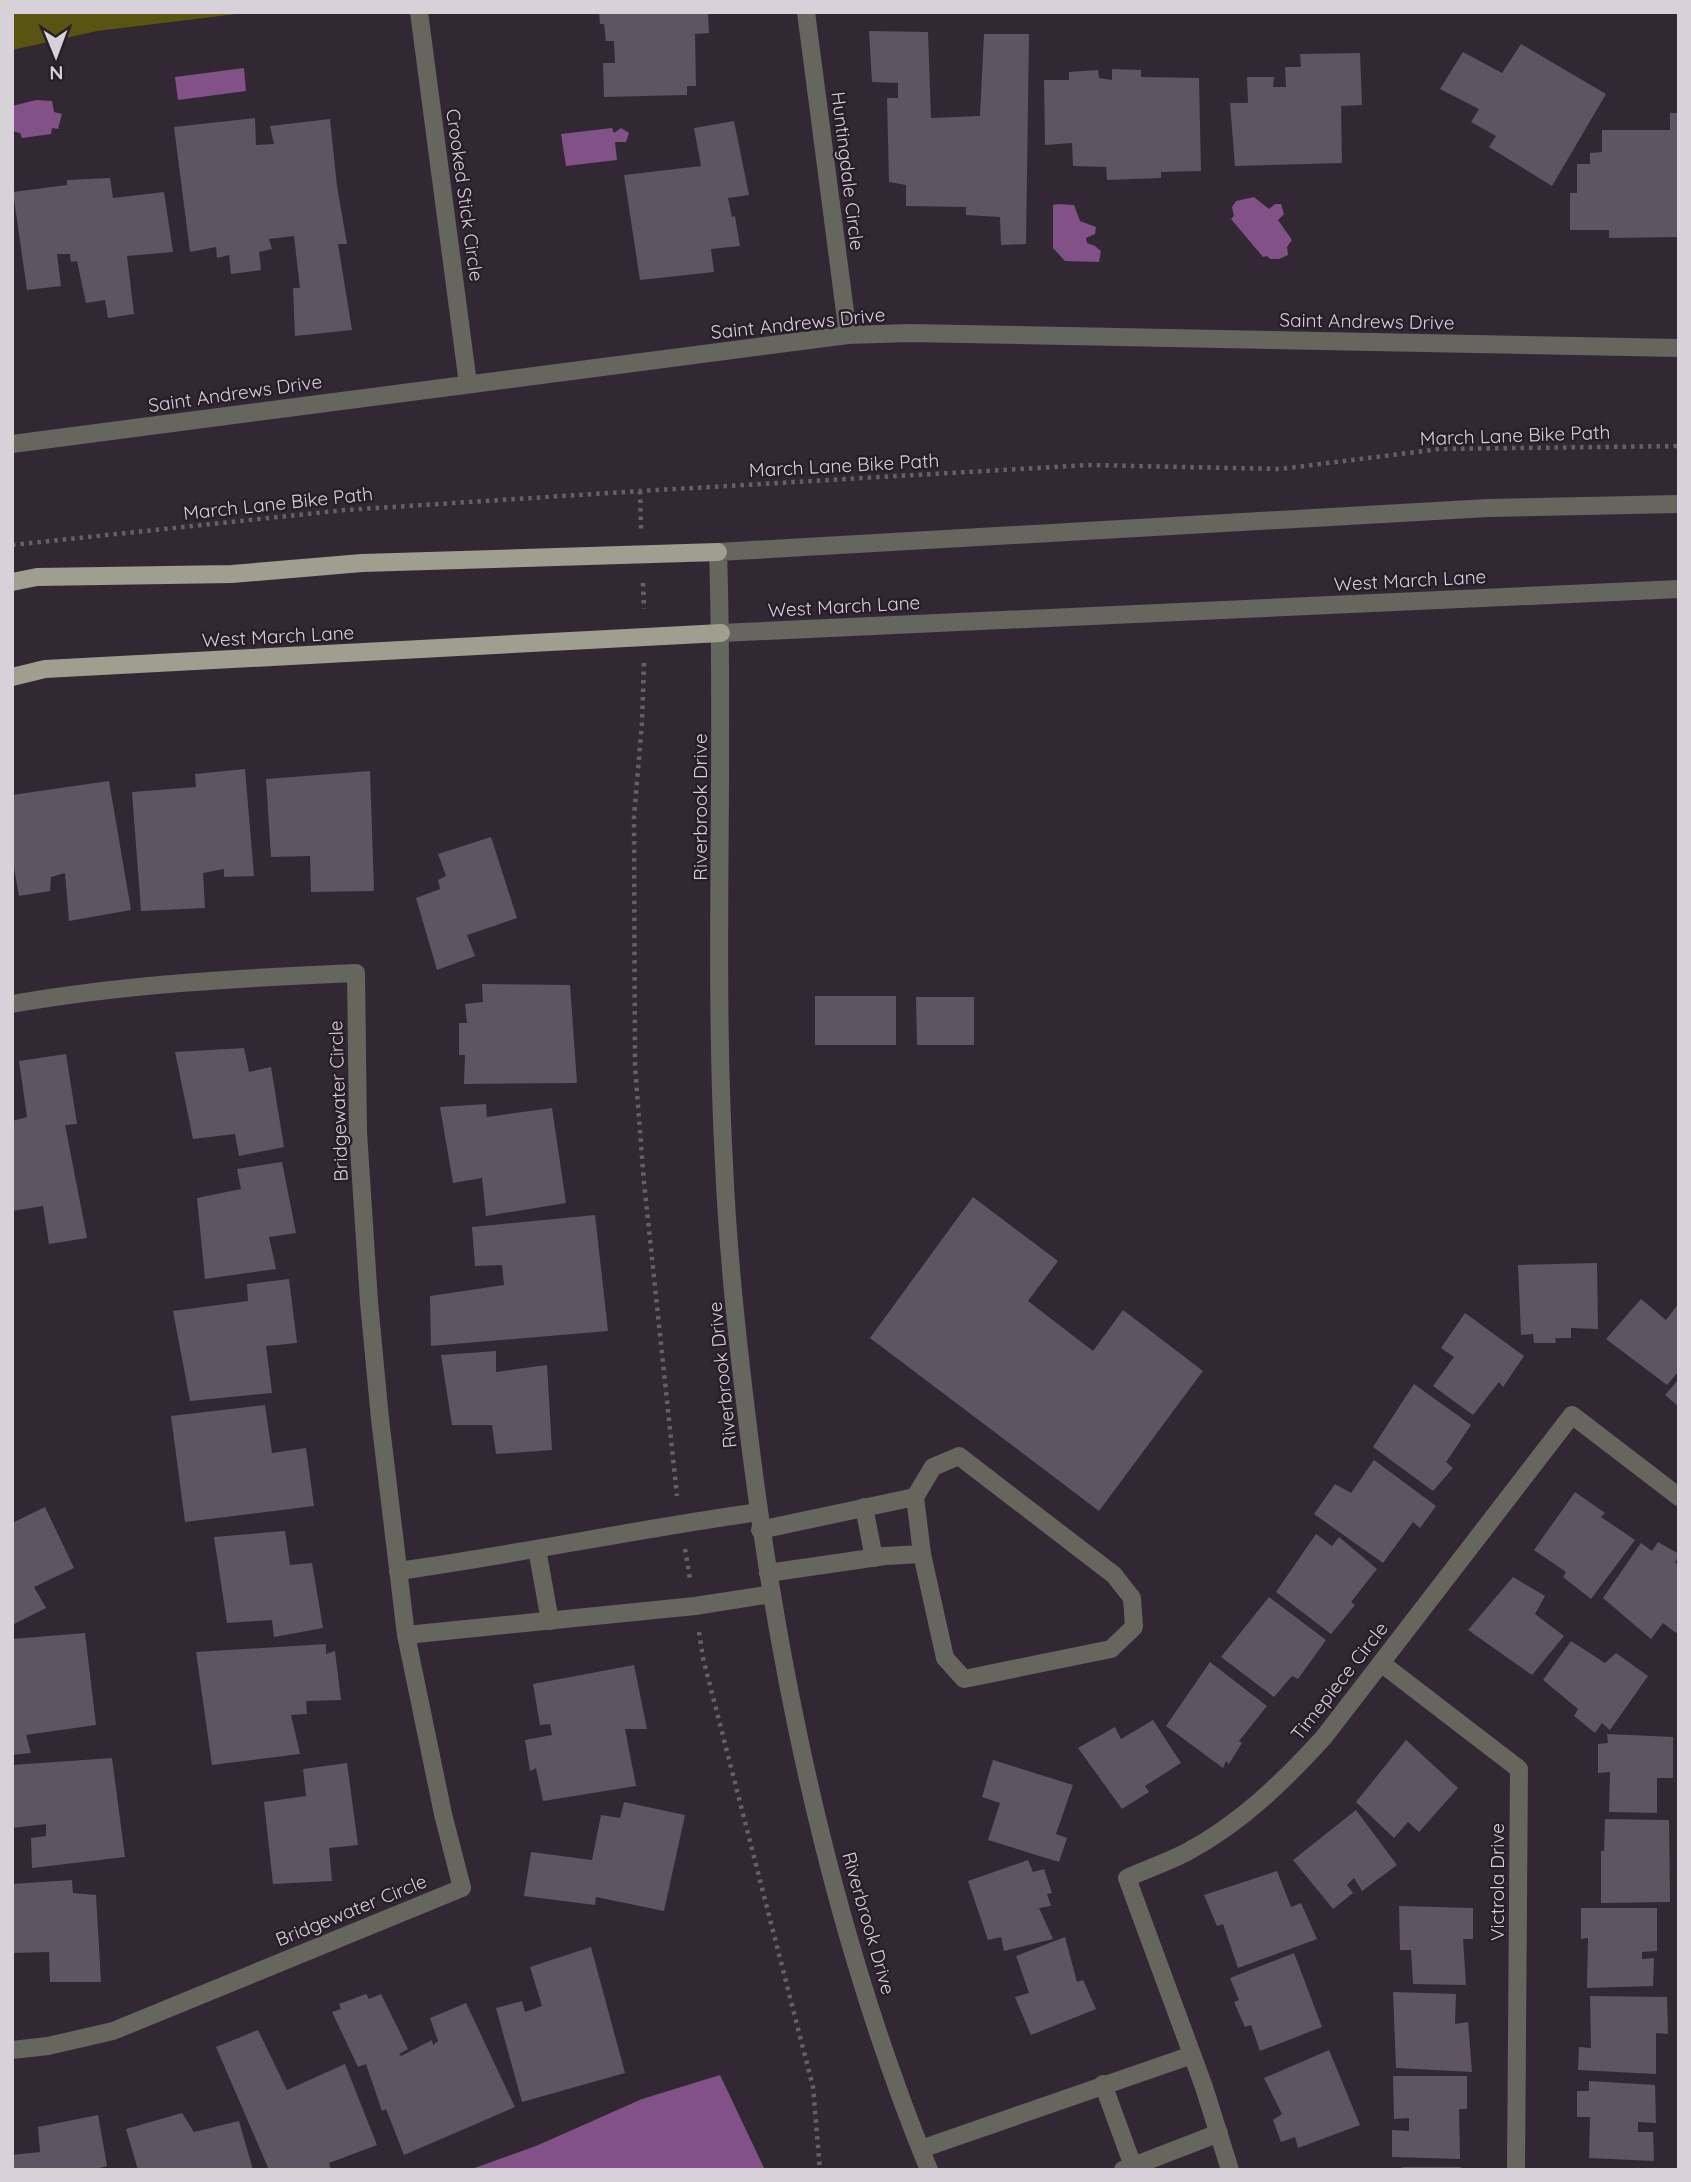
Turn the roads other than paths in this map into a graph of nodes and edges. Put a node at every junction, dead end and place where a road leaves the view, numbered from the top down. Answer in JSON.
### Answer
{"nodes":[{"id":1,"x":419,"y":12,"type":"edge"},
{"id":2,"x":806,"y":12,"type":"edge"},
{"id":3,"x":848,"y":335,"type":"junction"},
{"id":4,"x":1679,"y":348,"type":"edge"},
{"id":5,"x":468,"y":384,"type":"junction"},
{"id":6,"x":12,"y":444,"type":"edge"},
{"id":7,"x":1679,"y":504,"type":"edge"},
{"id":8,"x":718,"y":552,"type":"junction"},
{"id":9,"x":12,"y":582,"type":"edge"},
{"id":10,"x":1679,"y":589,"type":"edge"},
{"id":11,"x":721,"y":633,"type":"junction"},
{"id":12,"x":12,"y":677,"type":"edge"},
{"id":13,"x":12,"y":1004,"type":"edge"},
{"id":14,"x":915,"y":1497,"type":"junction"},
{"id":15,"x":1679,"y":1497,"type":"edge"},
{"id":16,"x":864,"y":1507,"type":"junction"},
{"id":17,"x":760,"y":1521,"type":"junction"},
{"id":18,"x":537,"y":1549,"type":"junction"},
{"id":19,"x":922,"y":1554,"type":"junction"},
{"id":20,"x":874,"y":1558,"type":"junction"},
{"id":21,"x":398,"y":1571,"type":"junction"},
{"id":22,"x":768,"y":1573,"type":"junction"},
{"id":23,"x":772,"y":1594,"type":"junction"},
{"id":24,"x":550,"y":1621,"type":"junction"},
{"id":25,"x":406,"y":1636,"type":"junction"},
{"id":26,"x":1381,"y":1663,"type":"junction"},
{"id":27,"x":12,"y":2050,"type":"edge"},
{"id":28,"x":1192,"y":2054,"type":"junction"},
{"id":29,"x":1103,"y":2084,"type":"junction"},
{"id":30,"x":1219,"y":2133,"type":"junction"},
{"id":31,"x":920,"y":2149,"type":"junction"},
{"id":32,"x":1128,"y":2168,"type":"edge"},
{"id":33,"x":929,"y":2170,"type":"edge"},
{"id":34,"x":1230,"y":2170,"type":"edge"},
{"id":35,"x":1516,"y":2170,"type":"edge"}],
"edges":[{"from":1,"to":5,"type":"street","name":"Crooked Stick Circle"},
{"from":2,"to":3,"type":"street","name":"Huntingdale Circle"},
{"from":3,"to":4,"type":"street","name":"Saint Andrews Drive"},
{"from":3,"to":5,"type":"street","name":"Saint Andrews Drive"},
{"from":5,"to":6,"type":"street","name":"Saint Andrews Drive"},
{"from":7,"to":8,"type":"street"},
{"from":8,"to":9,"type":"main road"},
{"from":8,"to":11,"type":"street","name":"Riverbrook Drive"},
{"from":10,"to":11,"type":"street","name":"West March Lane"},
{"from":11,"to":12,"type":"main road","name":"West March Lane"},
{"from":11,"to":17,"type":"street","name":"Riverbrook Drive"},
{"from":13,"to":21,"type":"street","name":"Bridgewater Circle"},
{"from":14,"to":16,"type":"street"},
{"from":14,"to":19,"type":"street"},
{"from":14,"to":19,"type":"street"},
{"from":15,"to":26,"type":"street","name":"Timepiece Circle"},
{"from":16,"to":17,"type":"street"},
{"from":16,"to":20,"type":"street"},
{"from":17,"to":18,"type":"street"},
{"from":17,"to":22,"type":"street","name":"Riverbrook Drive"},
{"from":18,"to":21,"type":"street"},
{"from":18,"to":24,"type":"street"},
{"from":19,"to":20,"type":"street"},
{"from":20,"to":22,"type":"street"},
{"from":21,"to":25,"type":"street","name":"Bridgewater Circle"},
{"from":22,"to":23,"type":"street","name":"Riverbrook Drive"},
{"from":23,"to":24,"type":"street"},
{"from":23,"to":31,"type":"street","name":"Riverbrook Drive"},
{"from":24,"to":25,"type":"street"},
{"from":25,"to":27,"type":"street","name":"Bridgewater Circle"},
{"from":26,"to":28,"type":"street","name":"Timepiece Circle"},
{"from":26,"to":35,"type":"street","name":"Victrola Drive"},
{"from":28,"to":29,"type":"street"},
{"from":28,"to":30,"type":"street","name":"Timepiece Circle"},
{"from":29,"to":31,"type":"street"},
{"from":29,"to":32,"type":"street"},
{"from":30,"to":32,"type":"street"},
{"from":30,"to":34,"type":"street","name":"Timepiece Circle"},
{"from":31,"to":33,"type":"street","name":"Riverbrook Drive"}]}
